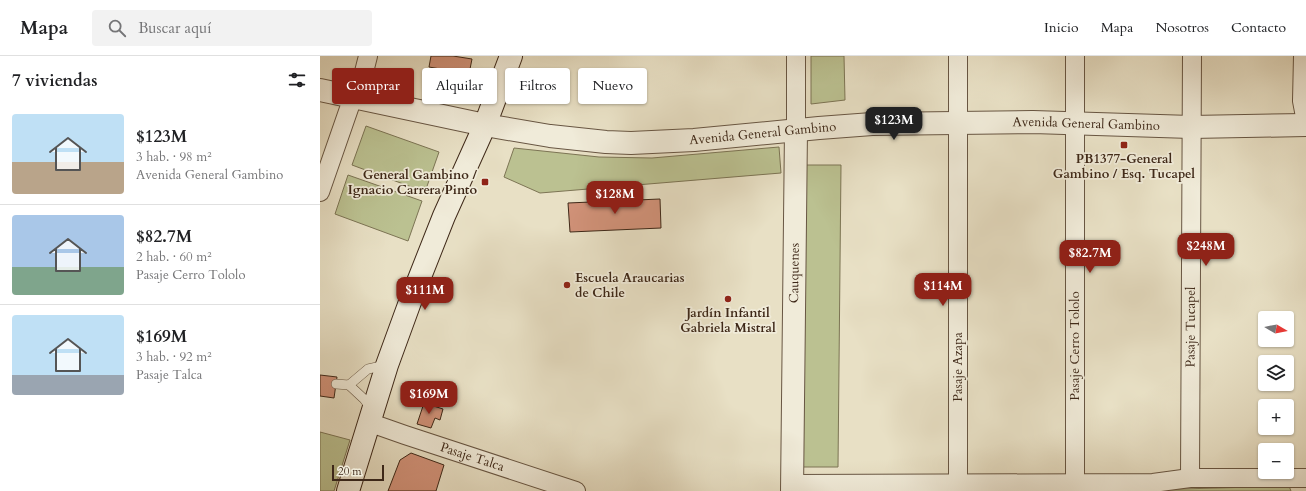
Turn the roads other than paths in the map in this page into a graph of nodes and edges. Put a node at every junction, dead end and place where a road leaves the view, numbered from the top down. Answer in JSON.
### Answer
{"nodes":[{"id":1,"x":368,"y":56,"type":"edge"},
{"id":2,"x":511,"y":56,"type":"edge"},
{"id":3,"x":796,"y":56,"type":"edge"},
{"id":4,"x":958,"y":56,"type":"edge"},
{"id":5,"x":1075,"y":56,"type":"edge"},
{"id":6,"x":1192,"y":56,"type":"edge"},
{"id":7,"x":1303,"y":56,"type":"edge"},
{"id":8,"x":365,"y":68,"type":"edge"},
{"id":9,"x":320,"y":90,"type":"edge"},
{"id":10,"x":332,"y":93,"type":"edge"},
{"id":11,"x":351,"y":104,"type":"edge"},
{"id":12,"x":386,"y":104,"type":"edge"},
{"id":13,"x":1306,"y":122,"type":"edge"},
{"id":14,"x":958,"y":123,"type":"junction"},
{"id":15,"x":1075,"y":123,"type":"junction"},
{"id":16,"x":485,"y":125,"type":"junction"},
{"id":17,"x":1306,"y":126,"type":"edge"},
{"id":18,"x":1191,"y":127,"type":"junction"},
{"id":19,"x":796,"y":130,"type":"junction"},
{"id":20,"x":320,"y":192,"type":"edge"},
{"id":21,"x":387,"y":365,"type":"junction"},
{"id":22,"x":336,"y":384,"type":"dead end"},
{"id":23,"x":349,"y":385,"type":"junction"},
{"id":24,"x":370,"y":416,"type":"junction"},
{"id":25,"x":1190,"y":478,"type":"junction"},
{"id":26,"x":1306,"y":478,"type":"edge"},
{"id":27,"x":1306,"y":486,"type":"edge"},
{"id":28,"x":792,"y":487,"type":"edge"},
{"id":29,"x":958,"y":487,"type":"edge"},
{"id":30,"x":1075,"y":487,"type":"edge"},
{"id":31,"x":348,"y":491,"type":"edge"},
{"id":32,"x":576,"y":491,"type":"edge"},
{"id":33,"x":1303,"y":491,"type":"edge"}],
"edges":[{"from":1,"to":8,"type":"street"},
{"from":2,"to":16,"type":"street"},
{"from":3,"to":19,"type":"street","name":"Cauquenes"},
{"from":4,"to":14,"type":"street","name":"Pasaje Azapa"},
{"from":5,"to":15,"type":"street","name":"Pasaje Cerro Tololo"},
{"from":6,"to":18,"type":"street","name":"Pasaje Tucapel"},
{"from":7,"to":13,"type":"street"},
{"from":9,"to":10,"type":"street","name":"Avenida General Gambino"},
{"from":11,"to":20,"type":"street"},
{"from":12,"to":16,"type":"street","name":"Avenida General Gambino"},
{"from":14,"to":15,"type":"street","name":"Avenida General Gambino"},
{"from":14,"to":19,"type":"street","name":"Avenida General Gambino"},
{"from":14,"to":29,"type":"street","name":"Pasaje Azapa"},
{"from":15,"to":18,"type":"street","name":"Avenida General Gambino"},
{"from":15,"to":30,"type":"street","name":"Pasaje Cerro Tololo"},
{"from":16,"to":19,"type":"street","name":"Avenida General Gambino"},
{"from":16,"to":21,"type":"street"},
{"from":17,"to":18,"type":"street","name":"Avenida General Gambino"},
{"from":18,"to":25,"type":"street","name":"Pasaje Tucapel"},
{"from":19,"to":28,"type":"street","name":"Cauquenes"},
{"from":21,"to":23,"type":"lane"},
{"from":21,"to":24,"type":"street"},
{"from":22,"to":23,"type":"lane"},
{"from":23,"to":24,"type":"lane"},
{"from":24,"to":31,"type":"street"},
{"from":24,"to":32,"type":"street","name":"Pasaje Talca"},
{"from":25,"to":26,"type":"street"},
{"from":25,"to":30,"type":"street"},
{"from":27,"to":33,"type":"street"},
{"from":28,"to":29,"type":"street"},
{"from":29,"to":30,"type":"street"}]}
